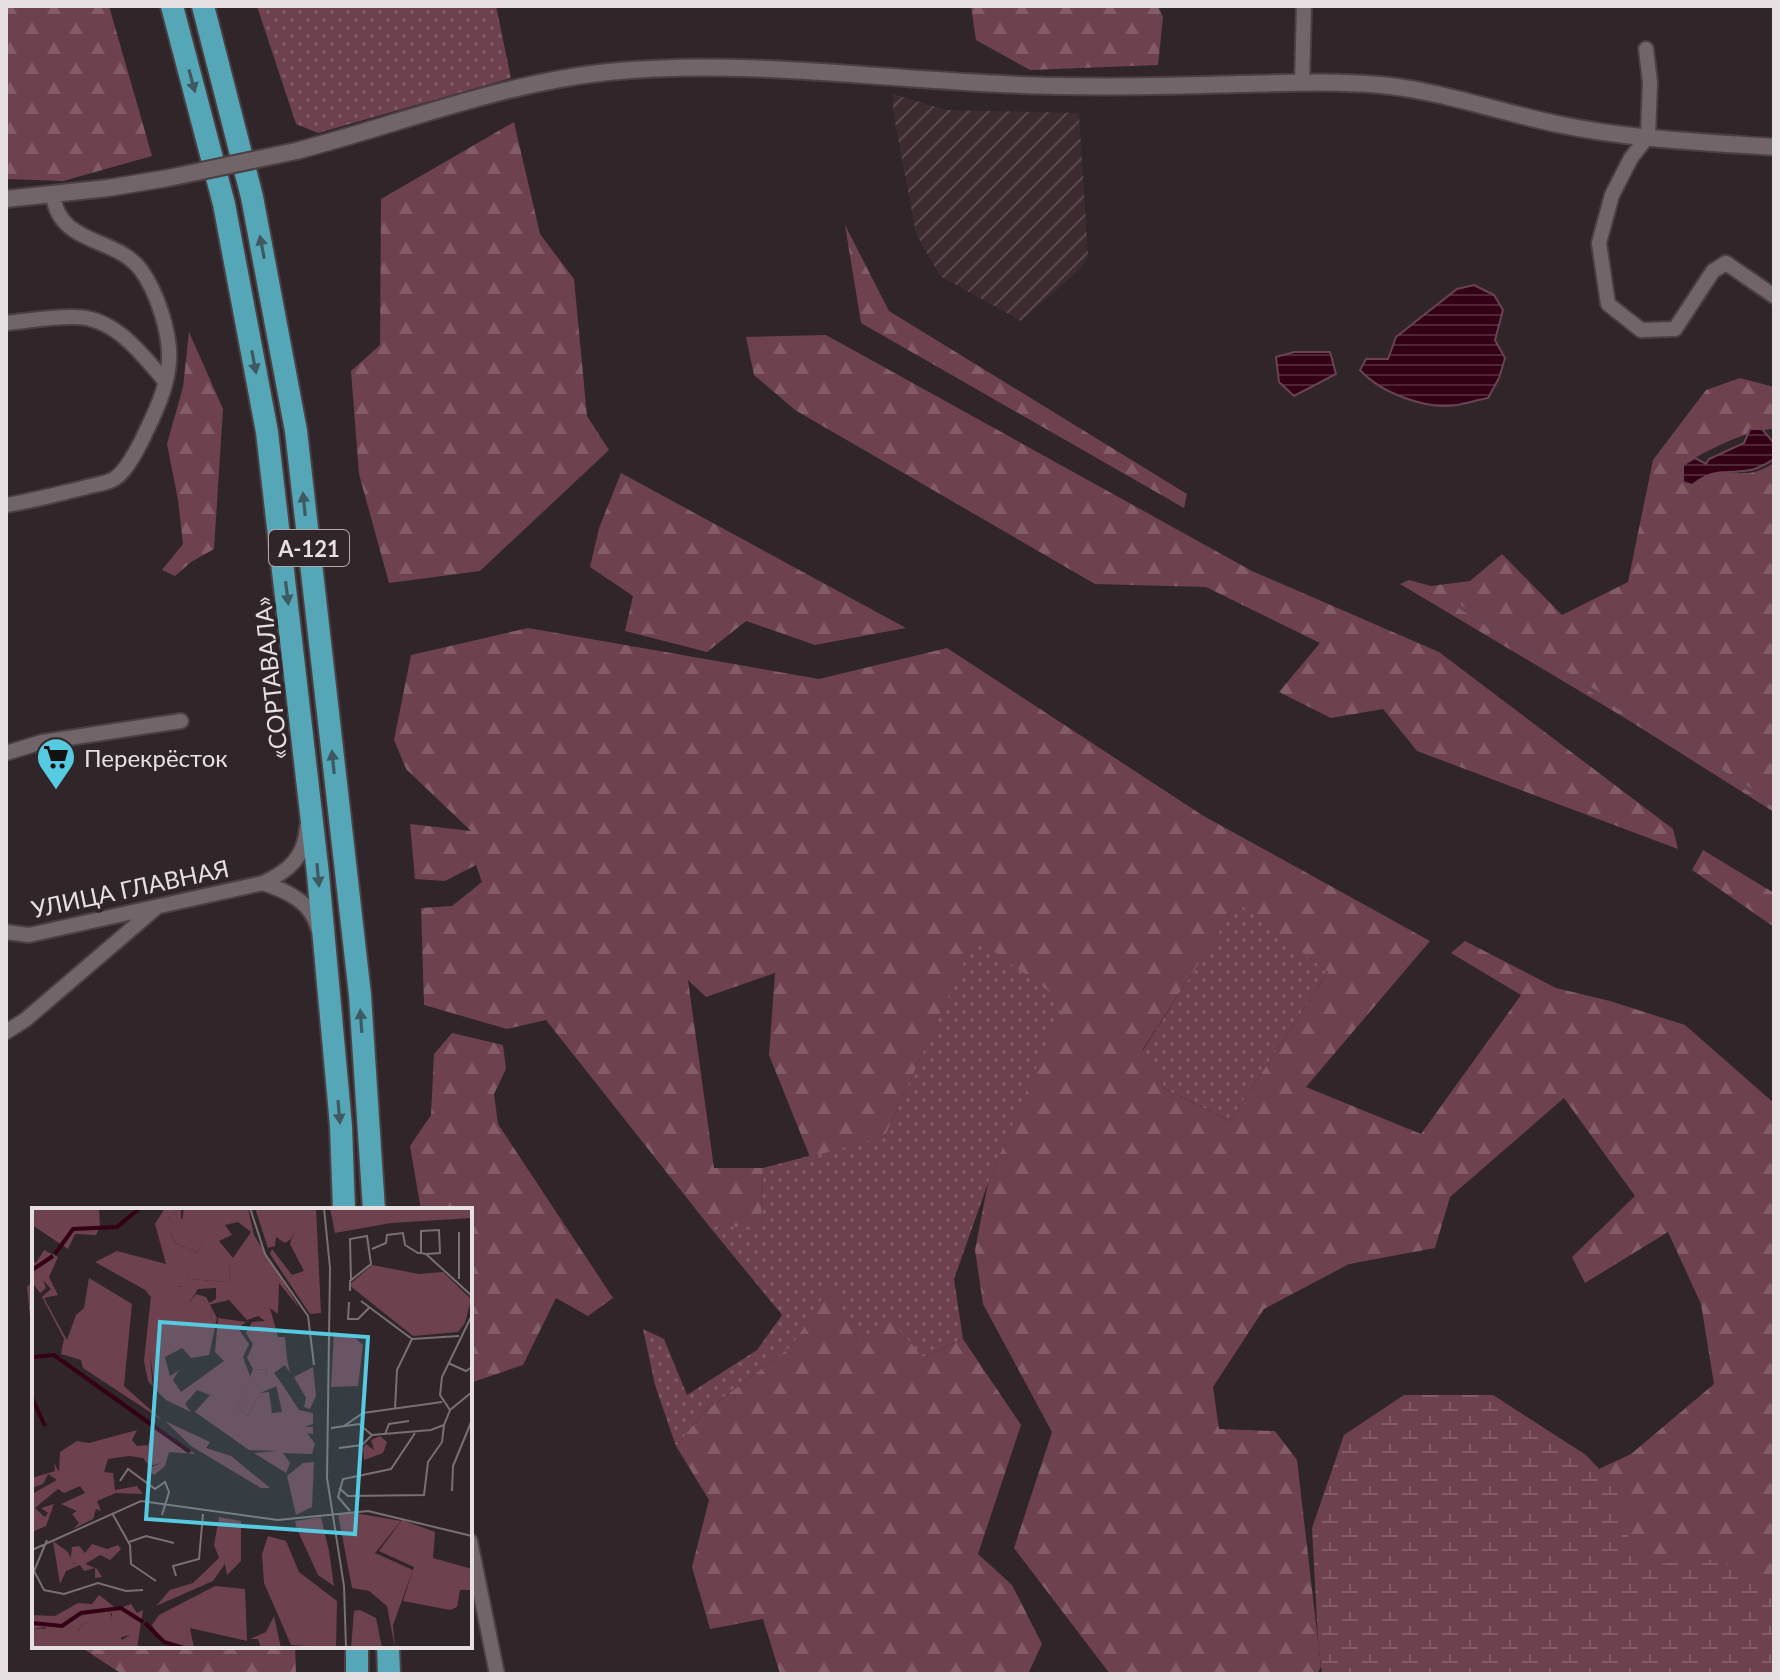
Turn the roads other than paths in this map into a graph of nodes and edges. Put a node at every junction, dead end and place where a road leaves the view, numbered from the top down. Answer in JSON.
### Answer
{"nodes":[{"id":1,"x":172,"y":6,"type":"edge"},
{"id":2,"x":203,"y":6,"type":"edge"},
{"id":3,"x":1304,"y":6,"type":"edge"},
{"id":4,"x":1646,"y":49,"type":"dead end"},
{"id":5,"x":1302,"y":82,"type":"junction"},
{"id":6,"x":1648,"y":136,"type":"junction"},
{"id":7,"x":1774,"y":147,"type":"edge"},
{"id":8,"x":53,"y":195,"type":"junction"},
{"id":9,"x":6,"y":199,"type":"edge"},
{"id":10,"x":1774,"y":296,"type":"edge"},
{"id":11,"x":6,"y":323,"type":"edge"},
{"id":12,"x":164,"y":380,"type":"junction"},
{"id":13,"x":6,"y":505,"type":"edge"},
{"id":14,"x":181,"y":721,"type":"dead end"},
{"id":15,"x":6,"y":753,"type":"edge"},
{"id":16,"x":310,"y":797,"type":"junction"},
{"id":17,"x":263,"y":883,"type":"junction"},
{"id":18,"x":159,"y":906,"type":"junction"},
{"id":19,"x":6,"y":932,"type":"edge"},
{"id":20,"x":326,"y":963,"type":"junction"},
{"id":21,"x":6,"y":1032,"type":"edge"},
{"id":22,"x":344,"y":1208,"type":"edge"},
{"id":23,"x":374,"y":1208,"type":"edge"},
{"id":24,"x":472,"y":1551,"type":"edge"},
{"id":25,"x":357,"y":1648,"type":"edge"},
{"id":26,"x":388,"y":1648,"type":"edge"},
{"id":27,"x":357,"y":1674,"type":"edge"},
{"id":28,"x":389,"y":1674,"type":"edge"},
{"id":29,"x":497,"y":1674,"type":"edge"}],
"edges":[{"from":1,"to":16,"type":"highway","name":"«СОРТАВАЛА»","number":"А-121","one_way":true},
{"from":23,"to":2,"type":"highway","number":"А-121","one_way":true},
{"from":3,"to":5,"type":"street"},
{"from":4,"to":6,"type":"street"},
{"from":5,"to":6,"type":"street"},
{"from":5,"to":8,"type":"street","bridge":true},
{"from":6,"to":7,"type":"street"},
{"from":6,"to":10,"type":"street"},
{"from":8,"to":9,"type":"street"},
{"from":8,"to":12,"type":"street"},
{"from":11,"to":12,"type":"street"},
{"from":12,"to":13,"type":"street"},
{"from":14,"to":15,"type":"street"},
{"from":16,"to":17,"type":"street"},
{"from":16,"to":20,"type":"highway","name":"«СОРТАВАЛА»","number":"А-121","one_way":true},
{"from":17,"to":18,"type":"street","name":"УЛИЦА ГЛАВНАЯ"},
{"from":17,"to":20,"type":"street"},
{"from":18,"to":19,"type":"street","name":"УЛИЦА ГЛАВНАЯ"},
{"from":18,"to":21,"type":"street"},
{"from":20,"to":22,"type":"highway","name":"«СОРТАВАЛА»","number":"А-121","one_way":true},
{"from":24,"to":29,"type":"street"},
{"from":25,"to":27,"type":"highway"},
{"from":26,"to":28,"type":"highway"}]}
